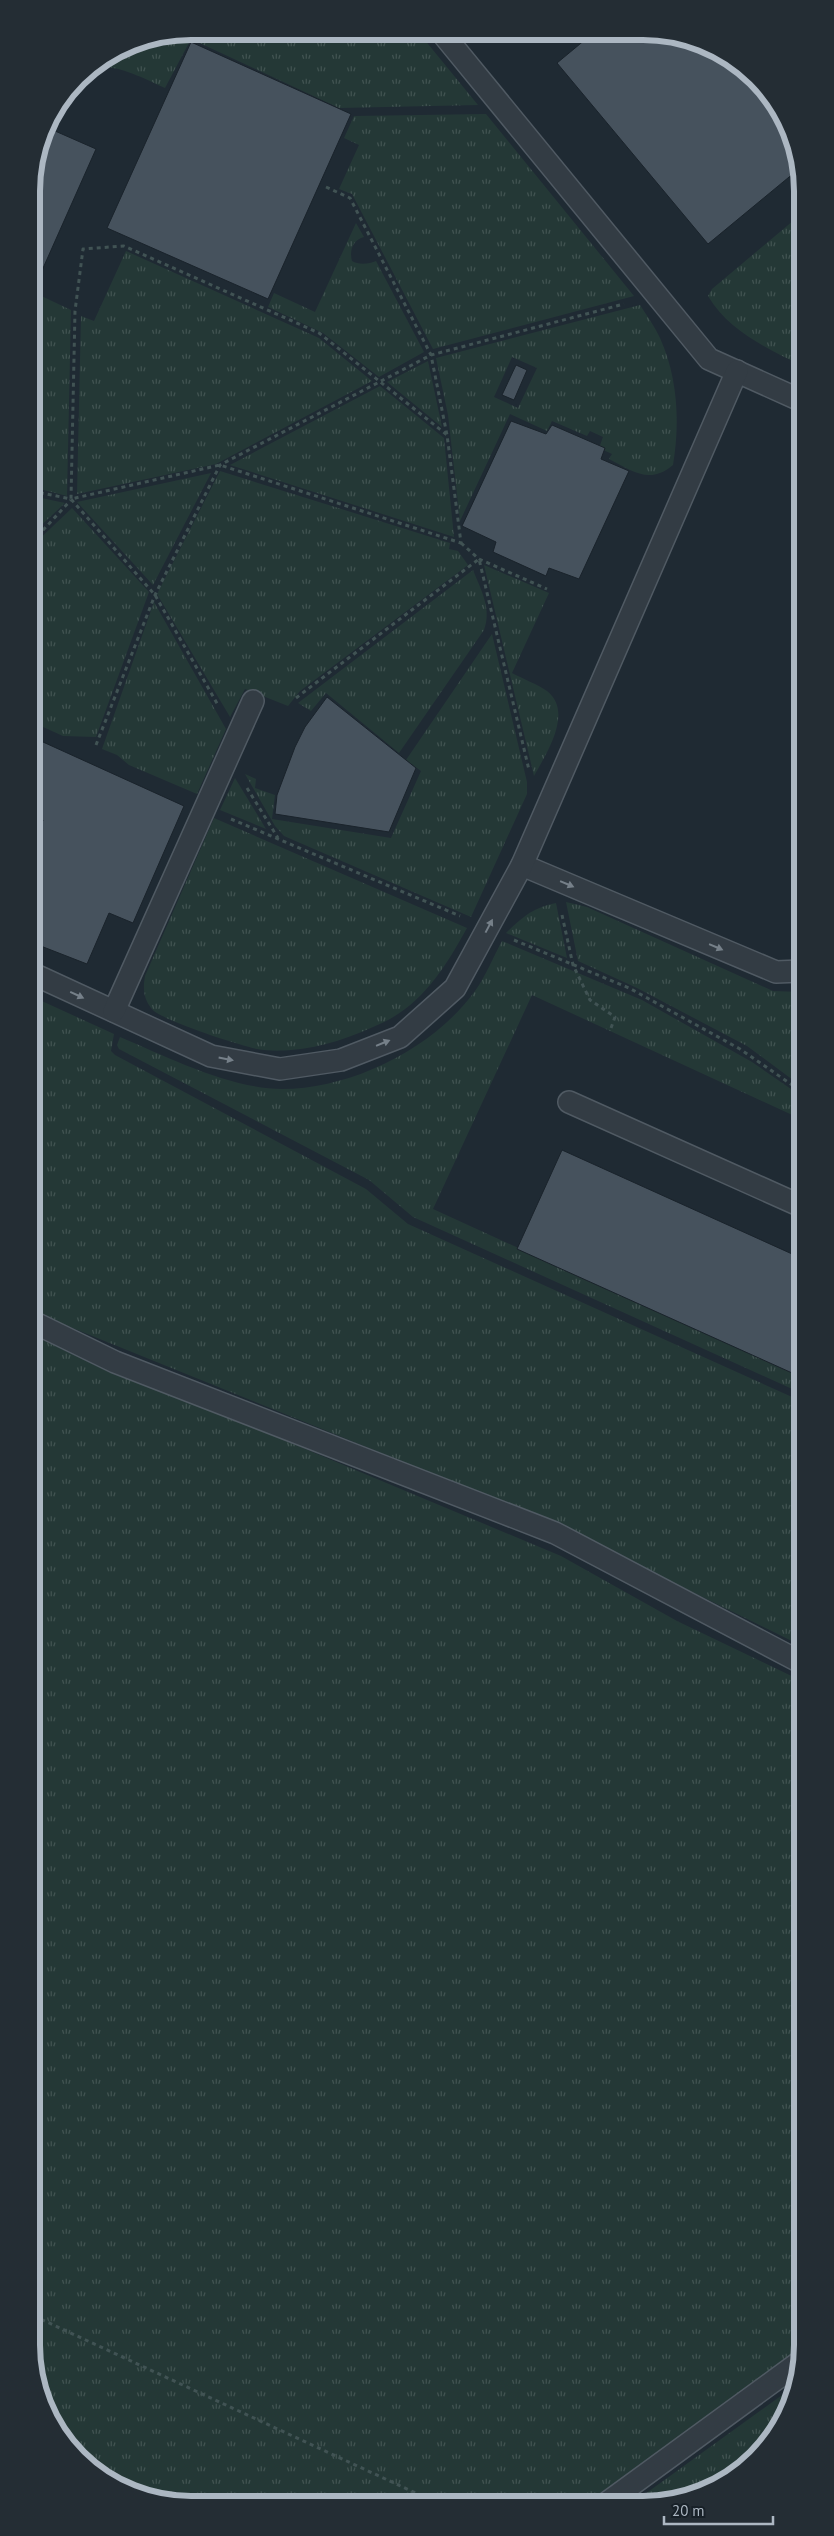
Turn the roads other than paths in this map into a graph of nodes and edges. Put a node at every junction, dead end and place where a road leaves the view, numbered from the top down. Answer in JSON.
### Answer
{"nodes":[{"id":1,"x":448,"y":40,"type":"edge"},
{"id":2,"x":737,"y":371,"type":"junction"},
{"id":3,"x":794,"y":397,"type":"edge"},
{"id":4,"x":253,"y":701,"type":"dead end"},
{"id":5,"x":522,"y":865,"type":"junction"},
{"id":6,"x":794,"y":971,"type":"edge"},
{"id":7,"x":40,"y":977,"type":"edge"},
{"id":8,"x":114,"y":1011,"type":"junction"},
{"id":9,"x":569,"y":1102,"type":"dead end"},
{"id":10,"x":794,"y":1203,"type":"edge"},
{"id":11,"x":40,"y":1325,"type":"edge"},
{"id":12,"x":794,"y":1659,"type":"edge"},
{"id":13,"x":792,"y":2367,"type":"edge"},
{"id":14,"x":616,"y":2496,"type":"edge"}],
"edges":[{"from":1,"to":2,"type":"lane"},
{"from":2,"to":3,"type":"lane"},
{"from":2,"to":5,"type":"lane"},
{"from":4,"to":8,"type":"lane"},
{"from":5,"to":6,"type":"lane","one_way":true},
{"from":8,"to":5,"type":"lane","one_way":true},
{"from":7,"to":8,"type":"lane","one_way":true},
{"from":9,"to":10,"type":"lane"},
{"from":11,"to":12,"type":"lane"},
{"from":13,"to":14,"type":"lane"}]}
